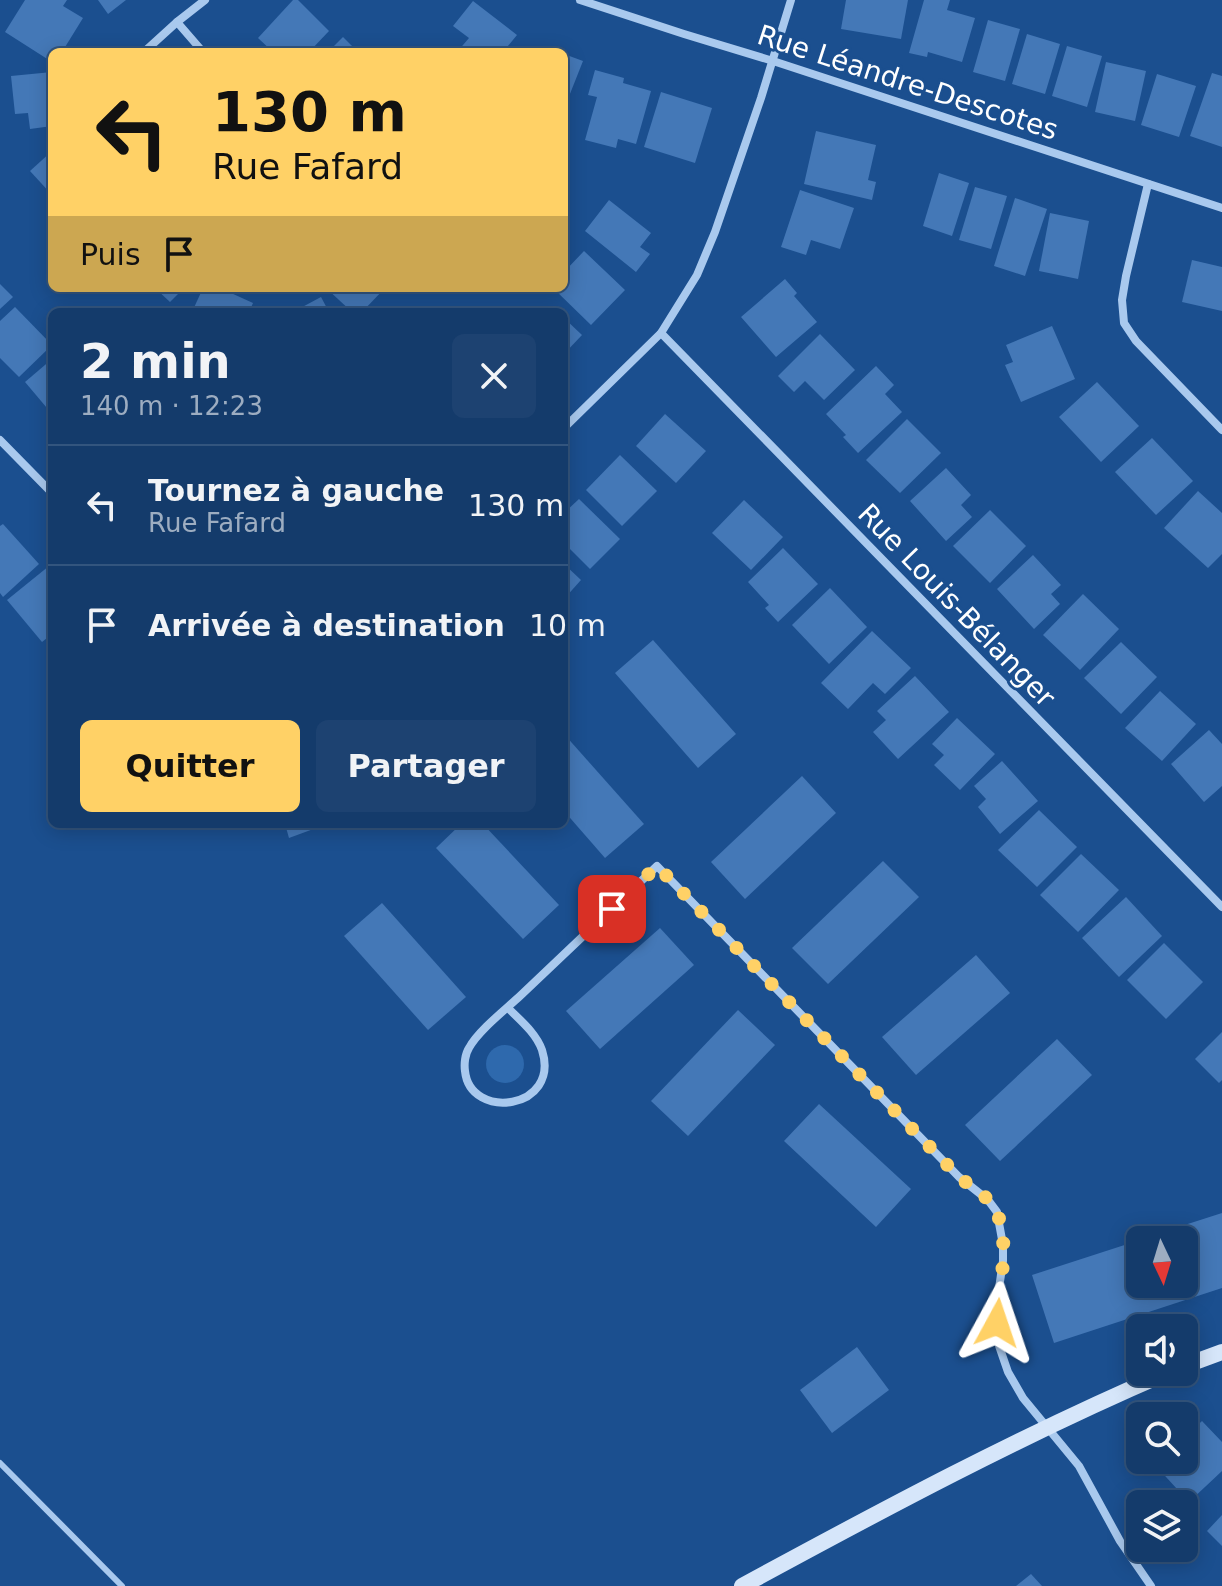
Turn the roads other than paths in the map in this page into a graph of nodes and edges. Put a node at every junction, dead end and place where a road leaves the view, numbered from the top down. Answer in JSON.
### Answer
{"nodes":[{"id":1,"x":205,"y":0,"type":"edge"},
{"id":2,"x":580,"y":0,"type":"edge"},
{"id":3,"x":791,"y":0,"type":"edge"},
{"id":4,"x":177,"y":22,"type":"junction"},
{"id":5,"x":148,"y":48,"type":"edge"},
{"id":6,"x":200,"y":48,"type":"edge"},
{"id":7,"x":773,"y":61,"type":"junction"},
{"id":8,"x":1148,"y":184,"type":"junction"},
{"id":9,"x":1222,"y":208,"type":"edge"},
{"id":10,"x":661,"y":333,"type":"junction"},
{"id":11,"x":568,"y":424,"type":"edge"},
{"id":12,"x":1222,"y":430,"type":"edge"},
{"id":13,"x":0,"y":440,"type":"edge"},
{"id":14,"x":48,"y":489,"type":"edge"},
{"id":15,"x":1222,"y":907,"type":"edge"},
{"id":16,"x":508,"y":1008,"type":"junction"},
{"id":17,"x":1222,"y":1352,"type":"edge"},
{"id":18,"x":1198,"y":1361,"type":"edge"},
{"id":19,"x":1138,"y":1386,"type":"edge"},
{"id":20,"x":1047,"y":1427,"type":"junction"},
{"id":21,"x":0,"y":1463,"type":"edge"},
{"id":22,"x":122,"y":1586,"type":"edge"},
{"id":23,"x":742,"y":1586,"type":"edge"},
{"id":24,"x":1151,"y":1586,"type":"edge"}],
"edges":[{"from":1,"to":4,"type":"street"},
{"from":2,"to":7,"type":"street","name":"Rue Léandre-Descotes"},
{"from":3,"to":7,"type":"street"},
{"from":4,"to":5,"type":"street"},
{"from":4,"to":6,"type":"street"},
{"from":7,"to":8,"type":"street","name":"Rue Léandre-Descotes"},
{"from":7,"to":10,"type":"street"},
{"from":8,"to":9,"type":"street","name":"Rue Léandre-Descotes"},
{"from":8,"to":12,"type":"street"},
{"from":10,"to":11,"type":"street"},
{"from":10,"to":15,"type":"street","name":"Rue Louis-Bélanger"},
{"from":13,"to":14,"type":"street"},
{"from":16,"to":16,"type":"street"},
{"from":16,"to":20,"type":"street"},
{"from":17,"to":18,"type":"main road"},
{"from":19,"to":20,"type":"main road"},
{"from":20,"to":23,"type":"main road"},
{"from":20,"to":24,"type":"street"},
{"from":21,"to":22,"type":"lane"}]}
